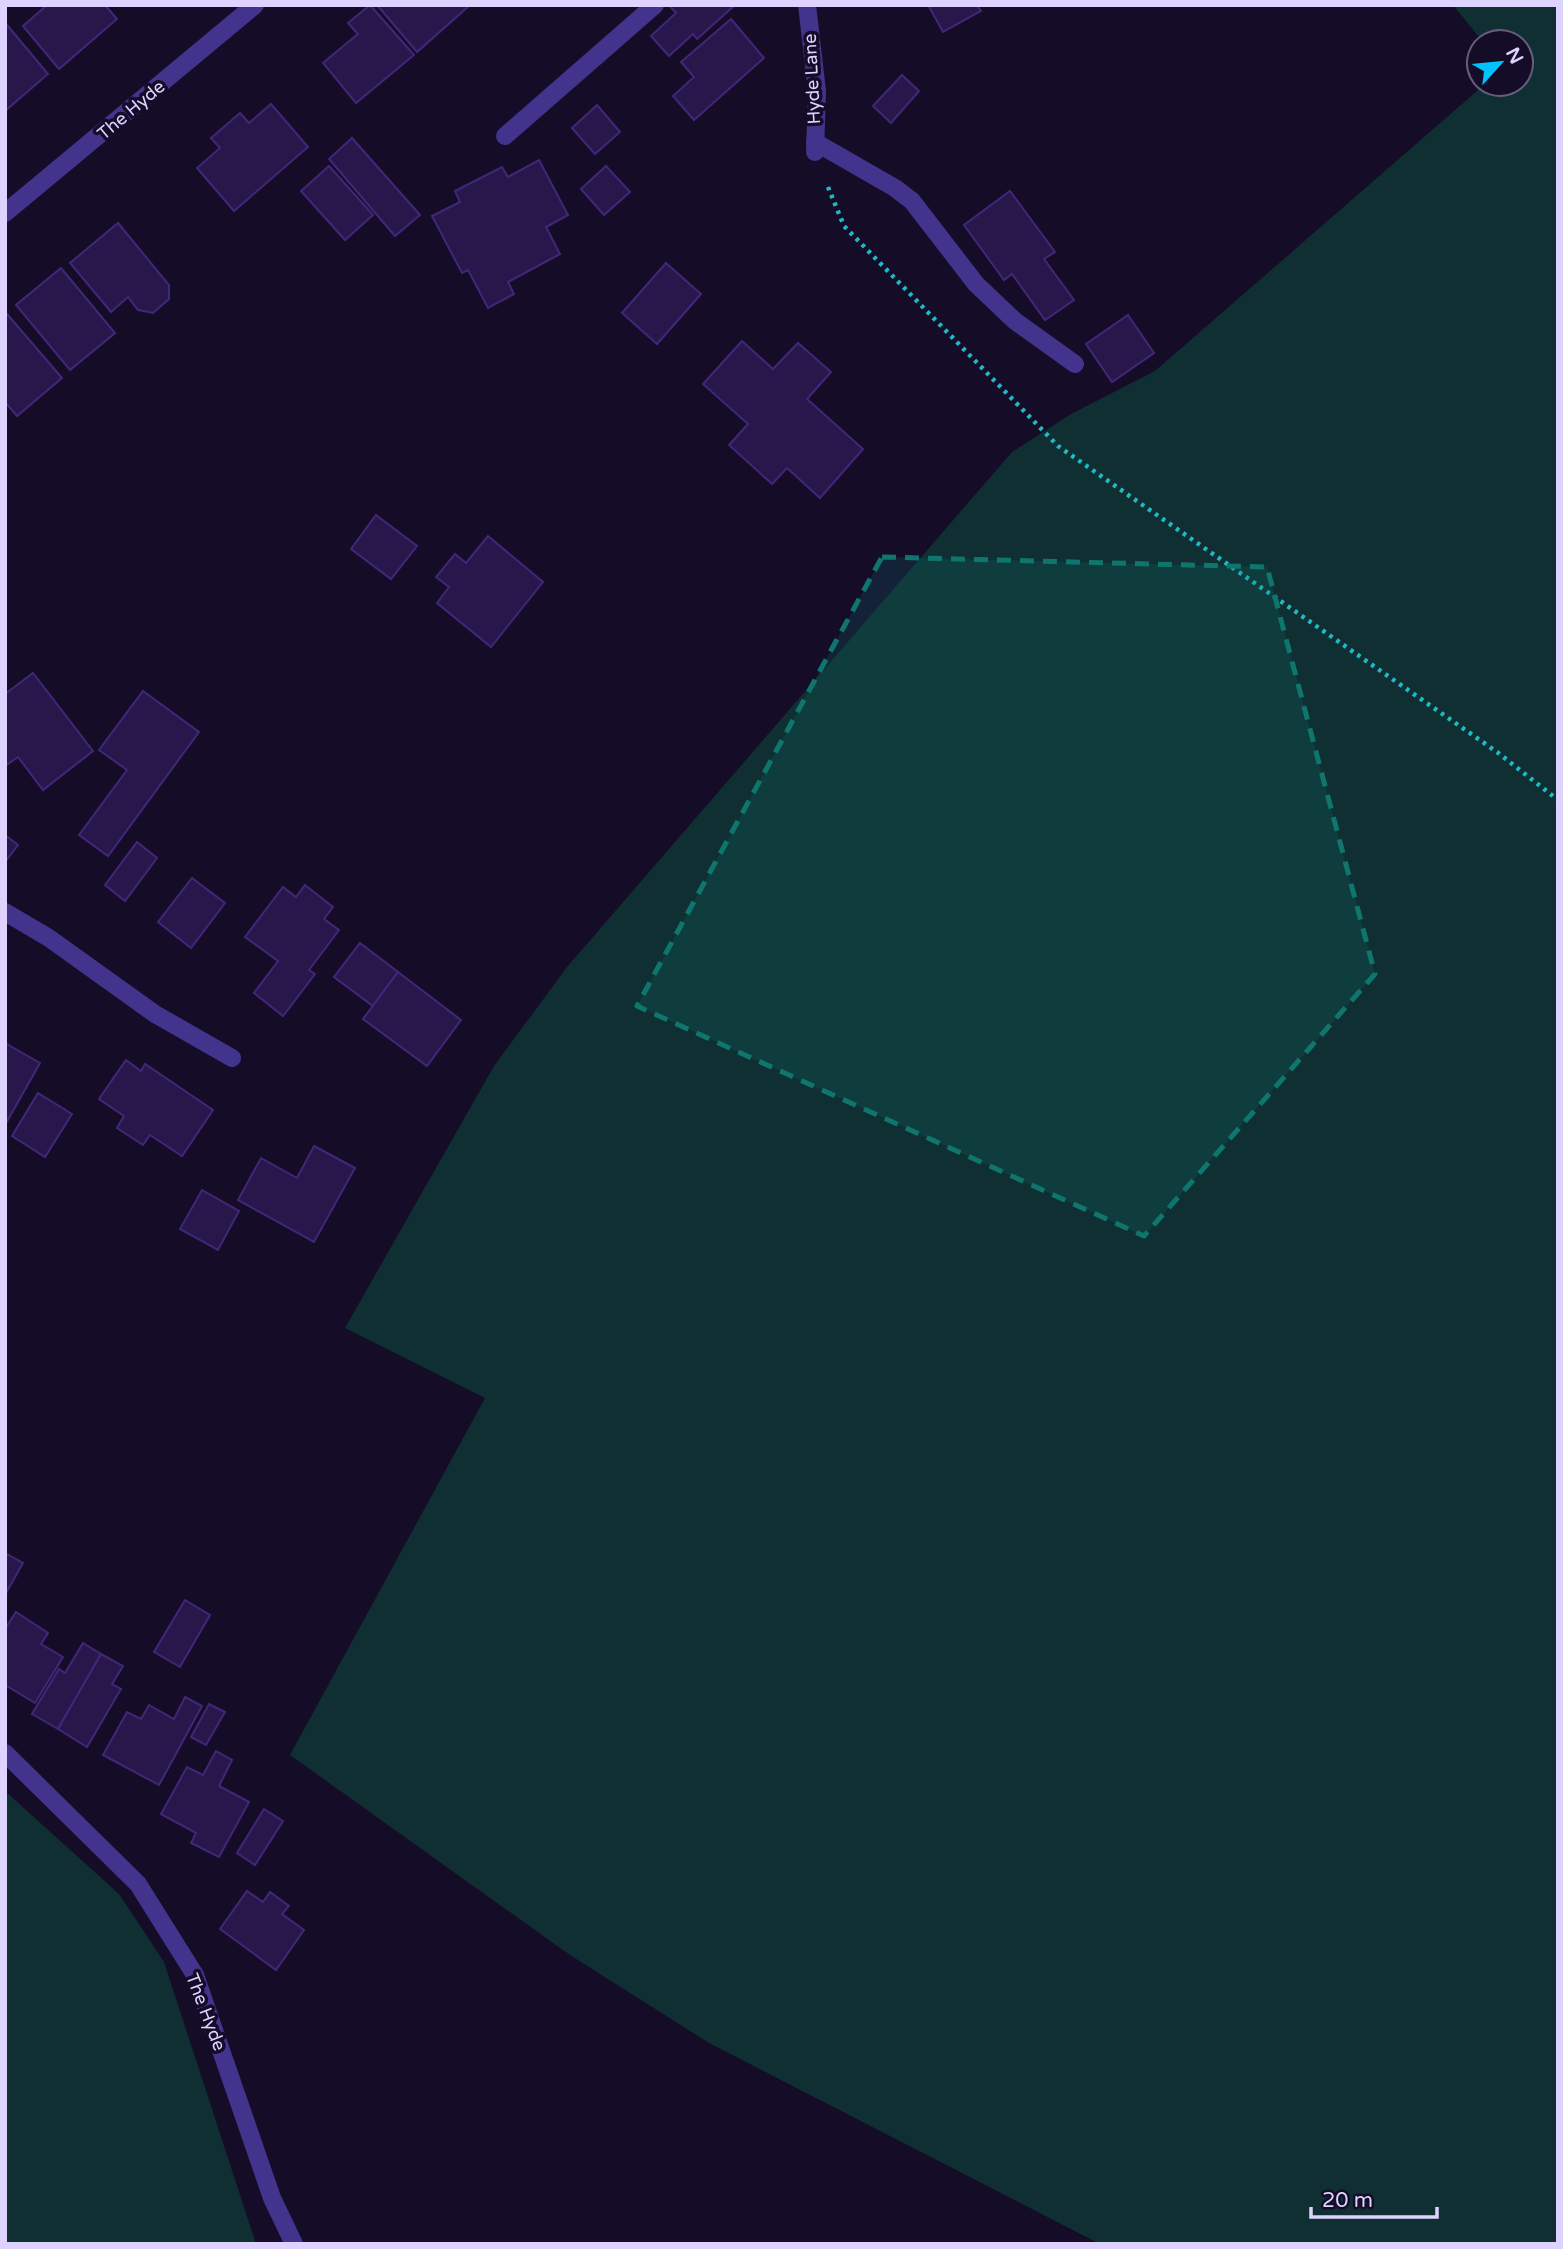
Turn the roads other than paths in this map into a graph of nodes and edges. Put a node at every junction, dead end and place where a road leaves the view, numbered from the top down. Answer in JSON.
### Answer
{"nodes":[{"id":1,"x":255,"y":5,"type":"edge"},
{"id":2,"x":654,"y":5,"type":"edge"},
{"id":3,"x":807,"y":5,"type":"edge"},
{"id":4,"x":505,"y":136,"type":"dead end"},
{"id":5,"x":5,"y":214,"type":"edge"},
{"id":6,"x":1075,"y":364,"type":"dead end"},
{"id":7,"x":5,"y":912,"type":"edge"},
{"id":8,"x":232,"y":1058,"type":"dead end"},
{"id":9,"x":5,"y":1753,"type":"edge"},
{"id":10,"x":294,"y":2244,"type":"edge"}],
"edges":[{"from":1,"to":5,"type":"street","name":"The Hyde"},
{"from":2,"to":4,"type":"street"},
{"from":3,"to":6,"type":"street","name":"Hyde Lane"},
{"from":7,"to":8,"type":"street"},
{"from":9,"to":10,"type":"street","name":"The Hyde"}]}
